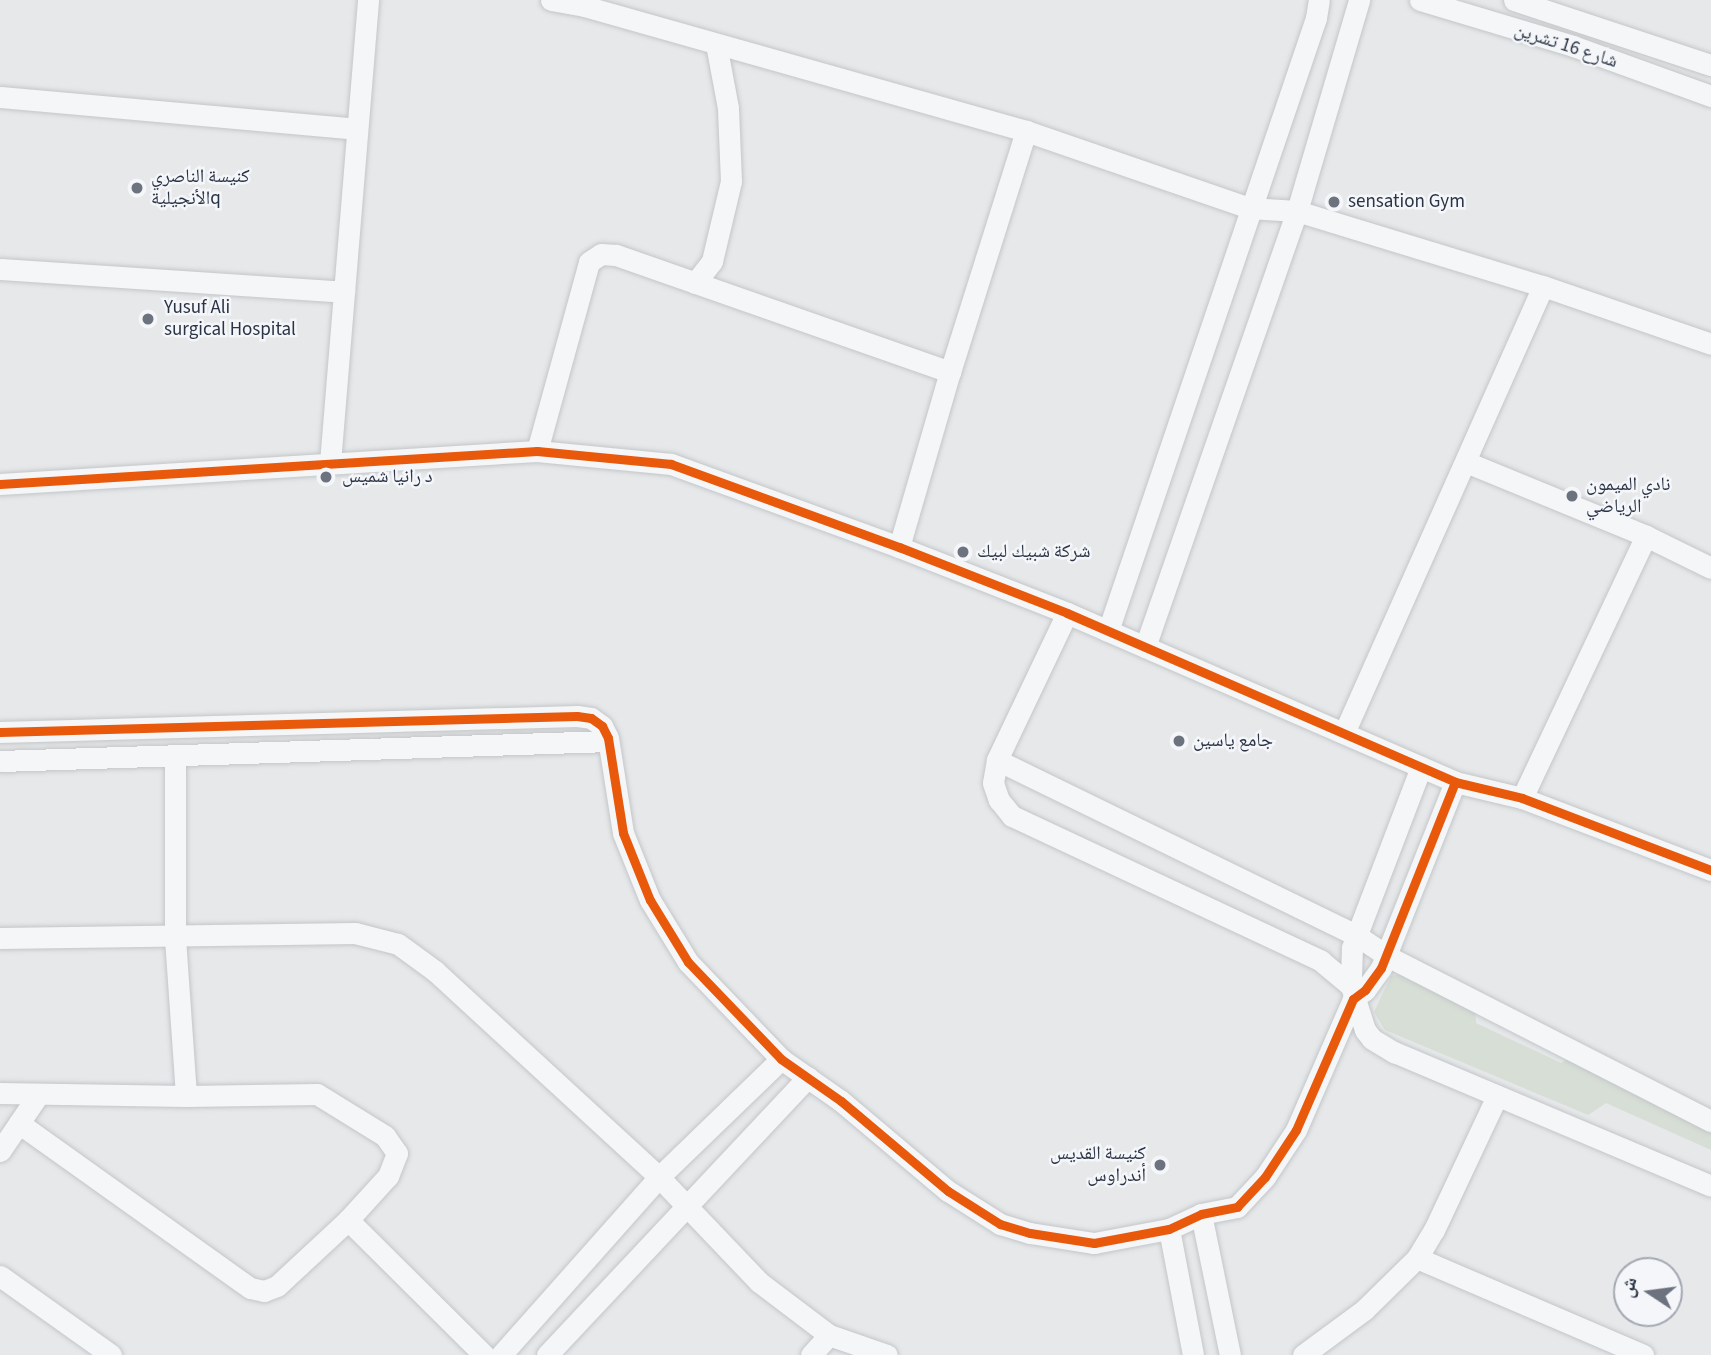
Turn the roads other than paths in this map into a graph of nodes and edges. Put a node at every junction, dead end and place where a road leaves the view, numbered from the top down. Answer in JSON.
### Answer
{"nodes":[{"id":1,"x":368,"y":0,"type":"edge"},
{"id":2,"x":551,"y":0,"type":"edge"},
{"id":3,"x":1319,"y":0,"type":"edge"},
{"id":4,"x":1359,"y":0,"type":"edge"},
{"id":5,"x":1420,"y":0,"type":"edge"},
{"id":6,"x":1514,"y":0,"type":"edge"},
{"id":7,"x":716,"y":44,"type":"junction"},
{"id":8,"x":1711,"y":65,"type":"edge"},
{"id":9,"x":1711,"y":96,"type":"edge"},
{"id":10,"x":1,"y":103,"type":"edge"},
{"id":11,"x":358,"y":128,"type":"junction"},
{"id":12,"x":1026,"y":131,"type":"junction"},
{"id":13,"x":1249,"y":208,"type":"junction"},
{"id":14,"x":1297,"y":211,"type":"junction"},
{"id":15,"x":0,"y":270,"type":"edge"},
{"id":16,"x":695,"y":283,"type":"junction"},
{"id":17,"x":1543,"y":286,"type":"junction"},
{"id":18,"x":344,"y":292,"type":"junction"},
{"id":19,"x":1711,"y":344,"type":"edge"},
{"id":20,"x":950,"y":372,"type":"junction"},
{"id":21,"x":537,"y":451,"type":"junction"},
{"id":22,"x":1466,"y":462,"type":"junction"},
{"id":23,"x":330,"y":463,"type":"junction"},
{"id":24,"x":0,"y":484,"type":"edge"},
{"id":25,"x":1646,"y":536,"type":"junction"},
{"id":26,"x":899,"y":547,"type":"junction"},
{"id":27,"x":1711,"y":568,"type":"edge"},
{"id":28,"x":1067,"y":612,"type":"junction"},
{"id":29,"x":1108,"y":631,"type":"junction"},
{"id":30,"x":1145,"y":647,"type":"junction"},
{"id":31,"x":0,"y":732,"type":"edge"},
{"id":32,"x":1344,"y":733,"type":"junction"},
{"id":33,"x":608,"y":741,"type":"junction"},
{"id":34,"x":175,"y":757,"type":"junction"},
{"id":35,"x":997,"y":760,"type":"junction"},
{"id":36,"x":0,"y":761,"type":"edge"},
{"id":37,"x":1422,"y":767,"type":"junction"},
{"id":38,"x":1455,"y":782,"type":"junction"},
{"id":39,"x":1522,"y":798,"type":"junction"},
{"id":40,"x":1711,"y":870,"type":"edge"},
{"id":41,"x":1356,"y":935,"type":"junction"},
{"id":42,"x":0,"y":938,"type":"edge"},
{"id":43,"x":175,"y":938,"type":"junction"},
{"id":44,"x":1387,"y":956,"type":"junction"},
{"id":45,"x":1352,"y":992,"type":"junction"},
{"id":46,"x":781,"y":1059,"type":"junction"},
{"id":47,"x":808,"y":1077,"type":"junction"},
{"id":48,"x":0,"y":1093,"type":"edge"},
{"id":49,"x":38,"y":1095,"type":"junction"},
{"id":50,"x":186,"y":1096,"type":"junction"},
{"id":51,"x":1497,"y":1096,"type":"junction"},
{"id":52,"x":1711,"y":1121,"type":"edge"},
{"id":53,"x":19,"y":1123,"type":"junction"},
{"id":54,"x":0,"y":1151,"type":"edge"},
{"id":55,"x":659,"y":1177,"type":"junction"},
{"id":56,"x":1711,"y":1186,"type":"edge"},
{"id":57,"x":687,"y":1206,"type":"junction"},
{"id":58,"x":1200,"y":1214,"type":"junction"},
{"id":59,"x":348,"y":1220,"type":"junction"},
{"id":60,"x":1169,"y":1230,"type":"junction"},
{"id":61,"x":1418,"y":1258,"type":"junction"},
{"id":62,"x":0,"y":1276,"type":"edge"},
{"id":63,"x":830,"y":1335,"type":"junction"},
{"id":64,"x":111,"y":1355,"type":"edge"},
{"id":65,"x":484,"y":1355,"type":"edge"},
{"id":66,"x":501,"y":1355,"type":"edge"},
{"id":67,"x":547,"y":1355,"type":"edge"},
{"id":68,"x":811,"y":1355,"type":"edge"},
{"id":69,"x":887,"y":1355,"type":"edge"},
{"id":70,"x":1193,"y":1355,"type":"edge"},
{"id":71,"x":1230,"y":1355,"type":"edge"},
{"id":72,"x":1303,"y":1355,"type":"edge"},
{"id":73,"x":1643,"y":1355,"type":"edge"}],
"edges":[{"from":1,"to":11,"type":"street"},
{"from":2,"to":7,"type":"street"},
{"from":3,"to":13,"type":"street"},
{"from":4,"to":14,"type":"street"},
{"from":5,"to":9,"type":"street","name":"شارع 16 تشرين"},
{"from":6,"to":8,"type":"street","name":"شارع 16 تشرين"},
{"from":7,"to":12,"type":"street"},
{"from":7,"to":16,"type":"street"},
{"from":10,"to":11,"type":"street"},
{"from":11,"to":18,"type":"street"},
{"from":12,"to":13,"type":"street"},
{"from":12,"to":20,"type":"street"},
{"from":13,"to":14,"type":"street"},
{"from":13,"to":29,"type":"street"},
{"from":14,"to":17,"type":"street"},
{"from":14,"to":30,"type":"street"},
{"from":15,"to":18,"type":"street"},
{"from":16,"to":20,"type":"street"},
{"from":16,"to":21,"type":"street"},
{"from":17,"to":19,"type":"street"},
{"from":17,"to":22,"type":"street"},
{"from":18,"to":23,"type":"street"},
{"from":20,"to":26,"type":"street"},
{"from":21,"to":23,"type":"street"},
{"from":21,"to":26,"type":"street"},
{"from":22,"to":25,"type":"street"},
{"from":22,"to":32,"type":"street"},
{"from":23,"to":24,"type":"street"},
{"from":25,"to":27,"type":"street"},
{"from":25,"to":39,"type":"street"},
{"from":26,"to":28,"type":"street"},
{"from":28,"to":29,"type":"street"},
{"from":28,"to":35,"type":"street"},
{"from":29,"to":30,"type":"street"},
{"from":30,"to":32,"type":"street"},
{"from":31,"to":33,"type":"street"},
{"from":32,"to":37,"type":"street"},
{"from":33,"to":34,"type":"street"},
{"from":33,"to":46,"type":"street"},
{"from":34,"to":36,"type":"street"},
{"from":34,"to":43,"type":"street"},
{"from":35,"to":41,"type":"street"},
{"from":35,"to":45,"type":"street"},
{"from":37,"to":38,"type":"street"},
{"from":37,"to":41,"type":"street"},
{"from":38,"to":39,"type":"street"},
{"from":38,"to":44,"type":"street"},
{"from":39,"to":40,"type":"street"},
{"from":41,"to":44,"type":"street"},
{"from":41,"to":45,"type":"street"},
{"from":42,"to":43,"type":"street"},
{"from":43,"to":50,"type":"street"},
{"from":43,"to":55,"type":"street"},
{"from":44,"to":45,"type":"street"},
{"from":44,"to":52,"type":"street"},
{"from":45,"to":51,"type":"street"},
{"from":45,"to":58,"type":"street"},
{"from":46,"to":47,"type":"street"},
{"from":46,"to":55,"type":"street"},
{"from":47,"to":57,"type":"street"},
{"from":47,"to":60,"type":"street"},
{"from":48,"to":49,"type":"street"},
{"from":49,"to":50,"type":"street"},
{"from":49,"to":53,"type":"street"},
{"from":50,"to":59,"type":"street"},
{"from":51,"to":56,"type":"street"},
{"from":51,"to":61,"type":"street"},
{"from":53,"to":54,"type":"street"},
{"from":53,"to":59,"type":"street"},
{"from":55,"to":57,"type":"street"},
{"from":55,"to":66,"type":"street"},
{"from":57,"to":63,"type":"street"},
{"from":57,"to":67,"type":"street"},
{"from":58,"to":60,"type":"street"},
{"from":58,"to":71,"type":"street"},
{"from":59,"to":65,"type":"street"},
{"from":60,"to":70,"type":"street"},
{"from":61,"to":72,"type":"street"},
{"from":61,"to":73,"type":"street"},
{"from":62,"to":64,"type":"street"},
{"from":63,"to":68,"type":"street"},
{"from":63,"to":69,"type":"street"}]}
